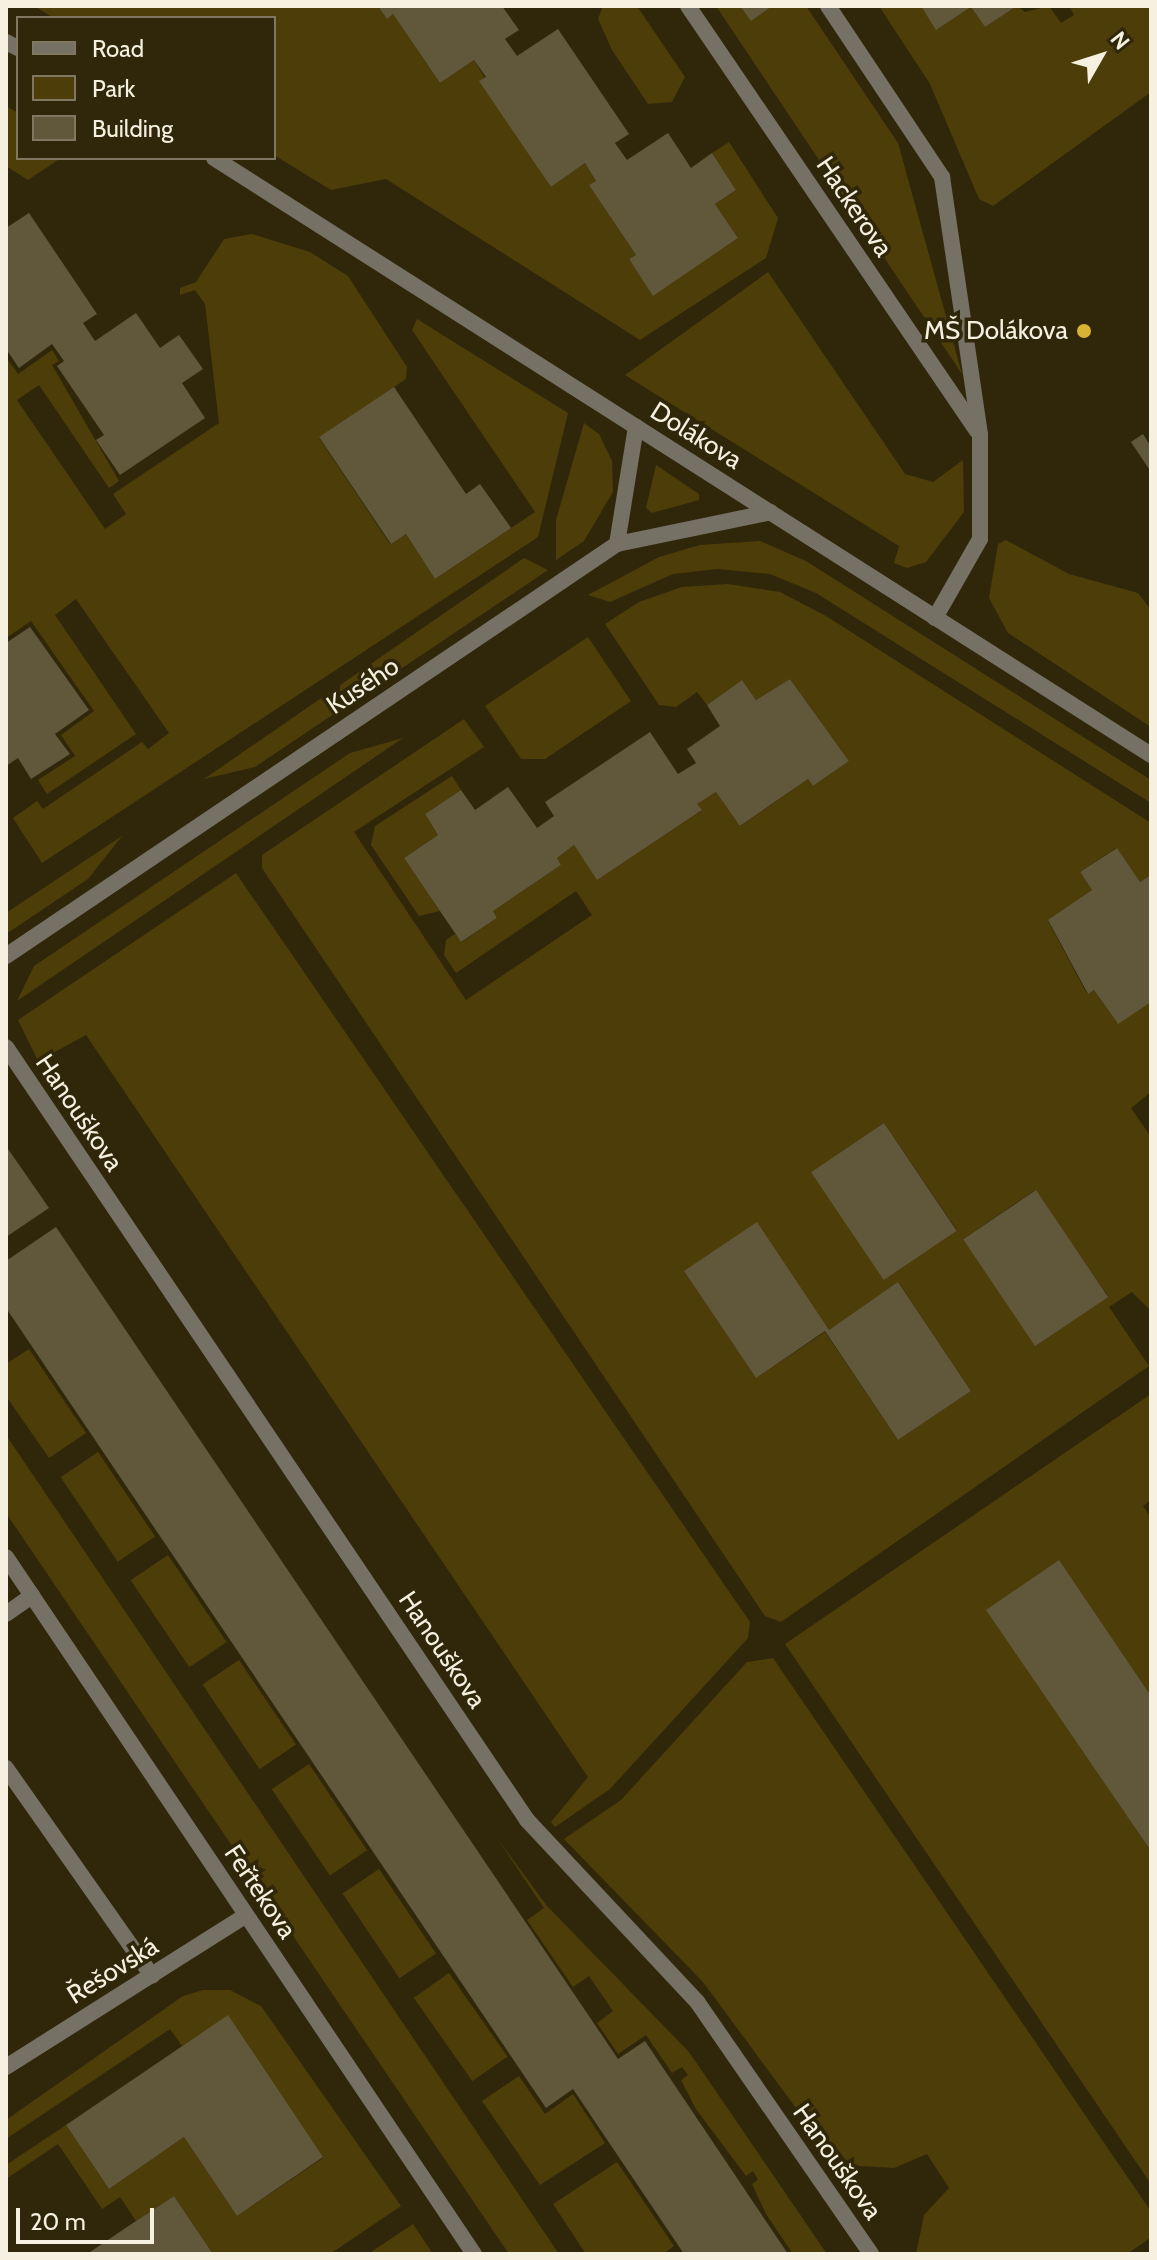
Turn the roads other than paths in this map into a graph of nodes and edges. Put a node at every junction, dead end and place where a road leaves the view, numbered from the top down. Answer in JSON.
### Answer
{"nodes":[{"id":1,"x":688,"y":6,"type":"edge"},
{"id":2,"x":828,"y":6,"type":"edge"},
{"id":3,"x":217,"y":160,"type":"edge"},
{"id":4,"x":636,"y":427,"type":"junction"},
{"id":5,"x":980,"y":440,"type":"junction"},
{"id":6,"x":771,"y":512,"type":"junction"},
{"id":7,"x":617,"y":544,"type":"junction"},
{"id":8,"x":935,"y":618,"type":"junction"},
{"id":9,"x":1151,"y":755,"type":"edge"},
{"id":10,"x":6,"y":956,"type":"edge"},
{"id":11,"x":6,"y":1047,"type":"edge"},
{"id":12,"x":6,"y":1557,"type":"edge"},
{"id":13,"x":32,"y":1596,"type":"junction"},
{"id":14,"x":6,"y":1614,"type":"edge"},
{"id":15,"x":6,"y":1768,"type":"edge"},
{"id":16,"x":246,"y":1915,"type":"junction"},
{"id":17,"x":152,"y":1976,"type":"junction"},
{"id":18,"x":6,"y":2067,"type":"edge"},
{"id":19,"x":474,"y":2254,"type":"edge"},
{"id":20,"x":871,"y":2254,"type":"edge"}],
"edges":[{"from":1,"to":5,"type":"street","name":"Hackerova"},
{"from":2,"to":5,"type":"street"},
{"from":3,"to":4,"type":"street","name":"Dolákova"},
{"from":4,"to":6,"type":"street","name":"Dolákova"},
{"from":4,"to":7,"type":"street"},
{"from":5,"to":8,"type":"street"},
{"from":6,"to":7,"type":"street","name":"Kusého"},
{"from":6,"to":8,"type":"street","name":"Dolákova"},
{"from":7,"to":10,"type":"street","name":"Kusého"},
{"from":8,"to":9,"type":"street","name":"Dolákova"},
{"from":11,"to":20,"type":"street","name":"Hanouškova"},
{"from":12,"to":13,"type":"street","name":"Feřtekova"},
{"from":13,"to":14,"type":"street"},
{"from":13,"to":16,"type":"street","name":"Feřtekova"},
{"from":15,"to":17,"type":"street"},
{"from":16,"to":17,"type":"street","name":"Řešovská"},
{"from":16,"to":19,"type":"street","name":"Feřtekova"},
{"from":17,"to":18,"type":"street","name":"Řešovská"}]}
